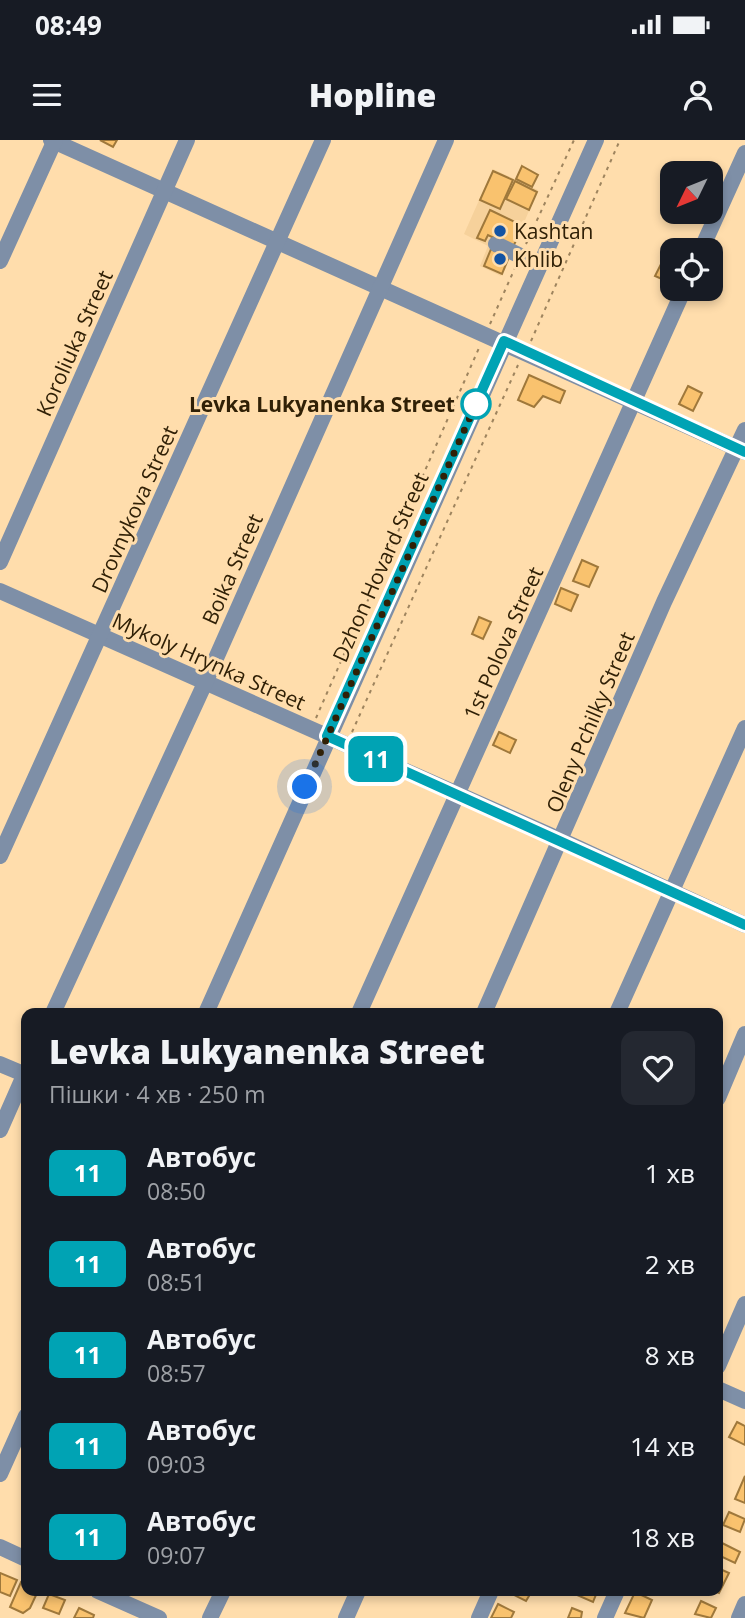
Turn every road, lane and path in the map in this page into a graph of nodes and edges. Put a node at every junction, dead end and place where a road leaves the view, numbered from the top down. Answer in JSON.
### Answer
{"nodes":[{"id":1,"x":187,"y":140,"type":"edge"},
{"id":2,"x":323,"y":140,"type":"edge"},
{"id":3,"x":446,"y":140,"type":"edge"},
{"id":4,"x":574,"y":140,"type":"edge"},
{"id":5,"x":596,"y":140,"type":"edge"},
{"id":6,"x":620,"y":140,"type":"edge"},
{"id":7,"x":53,"y":141,"type":"edge"},
{"id":8,"x":745,"y":153,"type":"edge"},
{"id":9,"x":164,"y":191,"type":"junction"},
{"id":10,"x":706,"y":238,"type":"edge"},
{"id":11,"x":277,"y":243,"type":"junction"},
{"id":12,"x":496,"y":244,"type":"dead end"},
{"id":13,"x":520,"y":256,"type":"junction"},
{"id":14,"x":0,"y":261,"type":"edge"},
{"id":15,"x":539,"y":265,"type":"junction"},
{"id":16,"x":379,"y":287,"type":"junction"},
{"id":17,"x":679,"y":301,"type":"edge"},
{"id":18,"x":486,"y":333,"type":"junction"},
{"id":19,"x":504,"y":341,"type":"junction"},
{"id":20,"x":527,"y":351,"type":"junction"},
{"id":21,"x":634,"y":401,"type":"junction"},
{"id":22,"x":745,"y":430,"type":"edge"},
{"id":23,"x":741,"y":450,"type":"edge"},
{"id":24,"x":0,"y":562,"type":"edge"},
{"id":25,"x":0,"y":591,"type":"edge"},
{"id":26,"x":100,"y":635,"type":"junction"},
{"id":27,"x":205,"y":683,"type":"junction"},
{"id":28,"x":745,"y":728,"type":"edge"},
{"id":29,"x":311,"y":729,"type":"junction"},
{"id":30,"x":327,"y":736,"type":"junction"},
{"id":31,"x":347,"y":745,"type":"junction"},
{"id":32,"x":457,"y":796,"type":"junction"},
{"id":33,"x":561,"y":840,"type":"junction"},
{"id":34,"x":0,"y":856,"type":"edge"},
{"id":35,"x":672,"y":891,"type":"junction"},
{"id":36,"x":745,"y":925,"type":"edge"},
{"id":37,"x":55,"y":1008,"type":"edge"},
{"id":38,"x":208,"y":1008,"type":"edge"},
{"id":39,"x":361,"y":1008,"type":"edge"},
{"id":40,"x":486,"y":1008,"type":"edge"},
{"id":41,"x":619,"y":1008,"type":"edge"},
{"id":42,"x":745,"y":1034,"type":"edge"},
{"id":43,"x":0,"y":1064,"type":"edge"},
{"id":44,"x":21,"y":1071,"type":"edge"},
{"id":45,"x":21,"y":1084,"type":"edge"},
{"id":46,"x":723,"y":1086,"type":"edge"},
{"id":47,"x":0,"y":1130,"type":"edge"},
{"id":48,"x":745,"y":1304,"type":"edge"},
{"id":49,"x":723,"y":1355,"type":"edge"},
{"id":50,"x":723,"y":1391,"type":"edge"},
{"id":51,"x":745,"y":1401,"type":"edge"},
{"id":52,"x":21,"y":1427,"type":"edge"},
{"id":53,"x":0,"y":1474,"type":"edge"},
{"id":54,"x":0,"y":1547,"type":"edge"},
{"id":55,"x":21,"y":1557,"type":"edge"},
{"id":56,"x":109,"y":1596,"type":"edge"},
{"id":57,"x":221,"y":1596,"type":"edge"},
{"id":58,"x":356,"y":1596,"type":"edge"},
{"id":59,"x":489,"y":1596,"type":"edge"},
{"id":60,"x":615,"y":1596,"type":"edge"},
{"id":61,"x":745,"y":1604,"type":"edge"},
{"id":62,"x":159,"y":1618,"type":"edge"},
{"id":63,"x":210,"y":1618,"type":"edge"},
{"id":64,"x":346,"y":1618,"type":"edge"},
{"id":65,"x":479,"y":1618,"type":"edge"},
{"id":66,"x":605,"y":1618,"type":"edge"},
{"id":67,"x":739,"y":1618,"type":"edge"}],
"edges":[{"from":1,"to":9,"type":"street","name":"Koroliuka Street"},
{"from":2,"to":11,"type":"street","name":"Drovnykova Street"},
{"from":3,"to":16,"type":"street","name":"Boika Street"},
{"from":4,"to":13,"type":"path"},
{"from":5,"to":15,"type":"street","name":"Dzhon Hovard Street"},
{"from":6,"to":20,"type":"path"},
{"from":7,"to":9,"type":"street"},
{"from":7,"to":14,"type":"street"},
{"from":8,"to":10,"type":"street"},
{"from":9,"to":11,"type":"street"},
{"from":9,"to":24,"type":"street","name":"Koroliuka Street"},
{"from":11,"to":16,"type":"street"},
{"from":11,"to":26,"type":"street","name":"Drovnykova Street"},
{"from":12,"to":13,"type":"street"},
{"from":13,"to":15,"type":"street"},
{"from":13,"to":18,"type":"path"},
{"from":15,"to":19,"type":"street","name":"Dzhon Hovard Street"},
{"from":16,"to":18,"type":"street"},
{"from":16,"to":27,"type":"street","name":"Boika Street"},
{"from":17,"to":21,"type":"street","name":"1st Polova Street"},
{"from":18,"to":19,"type":"street"},
{"from":18,"to":29,"type":"path"},
{"from":19,"to":20,"type":"street"},
{"from":19,"to":30,"type":"street","name":"Dzhon Hovard Street"},
{"from":20,"to":21,"type":"street"},
{"from":20,"to":31,"type":"path"},
{"from":21,"to":23,"type":"street"},
{"from":21,"to":32,"type":"street","name":"1st Polova Street"},
{"from":22,"to":23,"type":"street","name":"Oleny Pchilky Street"},
{"from":23,"to":33,"type":"street","name":"Oleny Pchilky Street"},
{"from":25,"to":26,"type":"street","name":"Mykoly Hrynka Street"},
{"from":26,"to":27,"type":"street","name":"Mykoly Hrynka Street"},
{"from":26,"to":34,"type":"street","name":"Drovnykova Street"},
{"from":27,"to":29,"type":"street","name":"Mykoly Hrynka Street"},
{"from":27,"to":37,"type":"street","name":"Boika Street"},
{"from":28,"to":35,"type":"street"},
{"from":29,"to":30,"type":"street","name":"Mykoly Hrynka Street"},
{"from":30,"to":31,"type":"street","name":"Mykoly Hrynka Street"},
{"from":30,"to":38,"type":"street","name":"Dzhon Hovard Street"},
{"from":31,"to":32,"type":"street","name":"Mykoly Hrynka Street"},
{"from":32,"to":33,"type":"street","name":"Mykoly Hrynka Street"},
{"from":32,"to":39,"type":"street","name":"1st Polova Street"},
{"from":33,"to":35,"type":"street","name":"Mykoly Hrynka Street"},
{"from":33,"to":40,"type":"street","name":"Oleny Pchilky Street"},
{"from":35,"to":36,"type":"street","name":"Mykoly Hrynka Street"},
{"from":35,"to":41,"type":"street"},
{"from":42,"to":46,"type":"street"},
{"from":43,"to":44,"type":"street"},
{"from":45,"to":47,"type":"street"},
{"from":48,"to":49,"type":"street"},
{"from":50,"to":51,"type":"street"},
{"from":52,"to":53,"type":"street"},
{"from":54,"to":55,"type":"street"},
{"from":56,"to":62,"type":"street"},
{"from":57,"to":63,"type":"street"},
{"from":58,"to":64,"type":"street"},
{"from":59,"to":65,"type":"street"},
{"from":60,"to":66,"type":"street"},
{"from":61,"to":67,"type":"street"}]}
